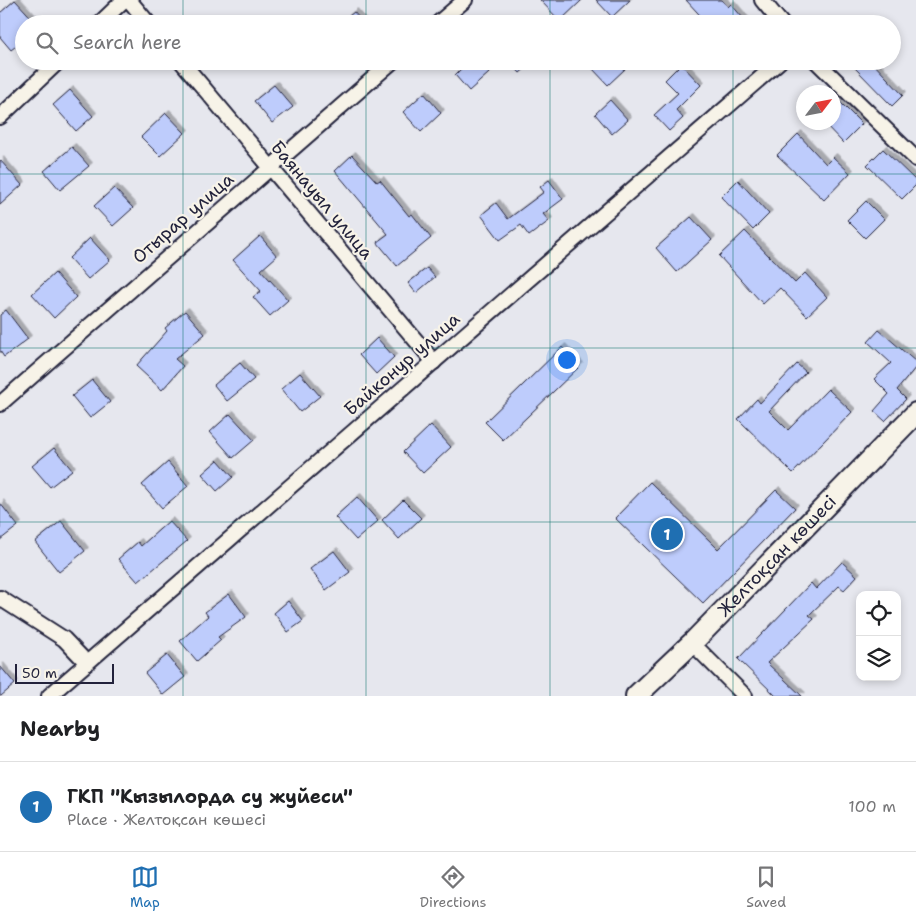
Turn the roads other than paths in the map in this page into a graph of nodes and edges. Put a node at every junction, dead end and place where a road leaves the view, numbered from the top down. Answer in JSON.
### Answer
{"nodes":[{"id":1,"x":124,"y":0,"type":"edge"},
{"id":2,"x":129,"y":0,"type":"edge"},
{"id":3,"x":465,"y":0,"type":"edge"},
{"id":4,"x":762,"y":0,"type":"edge"},
{"id":5,"x":108,"y":15,"type":"edge"},
{"id":6,"x":142,"y":15,"type":"edge"},
{"id":7,"x":448,"y":15,"type":"edge"},
{"id":8,"x":774,"y":15,"type":"edge"},
{"id":9,"x":50,"y":70,"type":"edge"},
{"id":10,"x":189,"y":70,"type":"edge"},
{"id":11,"x":383,"y":70,"type":"edge"},
{"id":12,"x":770,"y":70,"type":"edge"},
{"id":13,"x":825,"y":70,"type":"edge"},
{"id":14,"x":0,"y":117,"type":"edge"},
{"id":15,"x":916,"y":159,"type":"edge"},
{"id":16,"x":270,"y":167,"type":"junction"},
{"id":17,"x":434,"y":362,"type":"junction"},
{"id":18,"x":0,"y":404,"type":"edge"},
{"id":19,"x":916,"y":413,"type":"edge"},
{"id":20,"x":0,"y":598,"type":"edge"},
{"id":21,"x":692,"y":642,"type":"junction"},
{"id":22,"x":87,"y":662,"type":"junction"},
{"id":23,"x":49,"y":696,"type":"edge"},
{"id":24,"x":636,"y":696,"type":"edge"},
{"id":25,"x":745,"y":696,"type":"edge"}],
"edges":[{"from":1,"to":5,"type":"street"},
{"from":2,"to":6,"type":"street"},
{"from":3,"to":7,"type":"street"},
{"from":4,"to":8,"type":"street"},
{"from":9,"to":14,"type":"street"},
{"from":10,"to":16,"type":"street","name":"Баянауыл улица"},
{"from":11,"to":16,"type":"street","name":"Отырар улица"},
{"from":12,"to":17,"type":"street","name":"Байконур улица"},
{"from":13,"to":15,"type":"street"},
{"from":16,"to":17,"type":"street","name":"Баянауыл улица"},
{"from":16,"to":18,"type":"street","name":"Отырар улица"},
{"from":17,"to":22,"type":"street","name":"Байконур улица"},
{"from":19,"to":21,"type":"street","name":"Желтоқсан көшесі"},
{"from":20,"to":22,"type":"street"},
{"from":21,"to":24,"type":"street","name":"Желтоқсан көшесі"},
{"from":21,"to":25,"type":"street"},
{"from":22,"to":23,"type":"street","name":"Байконур улица"}]}
